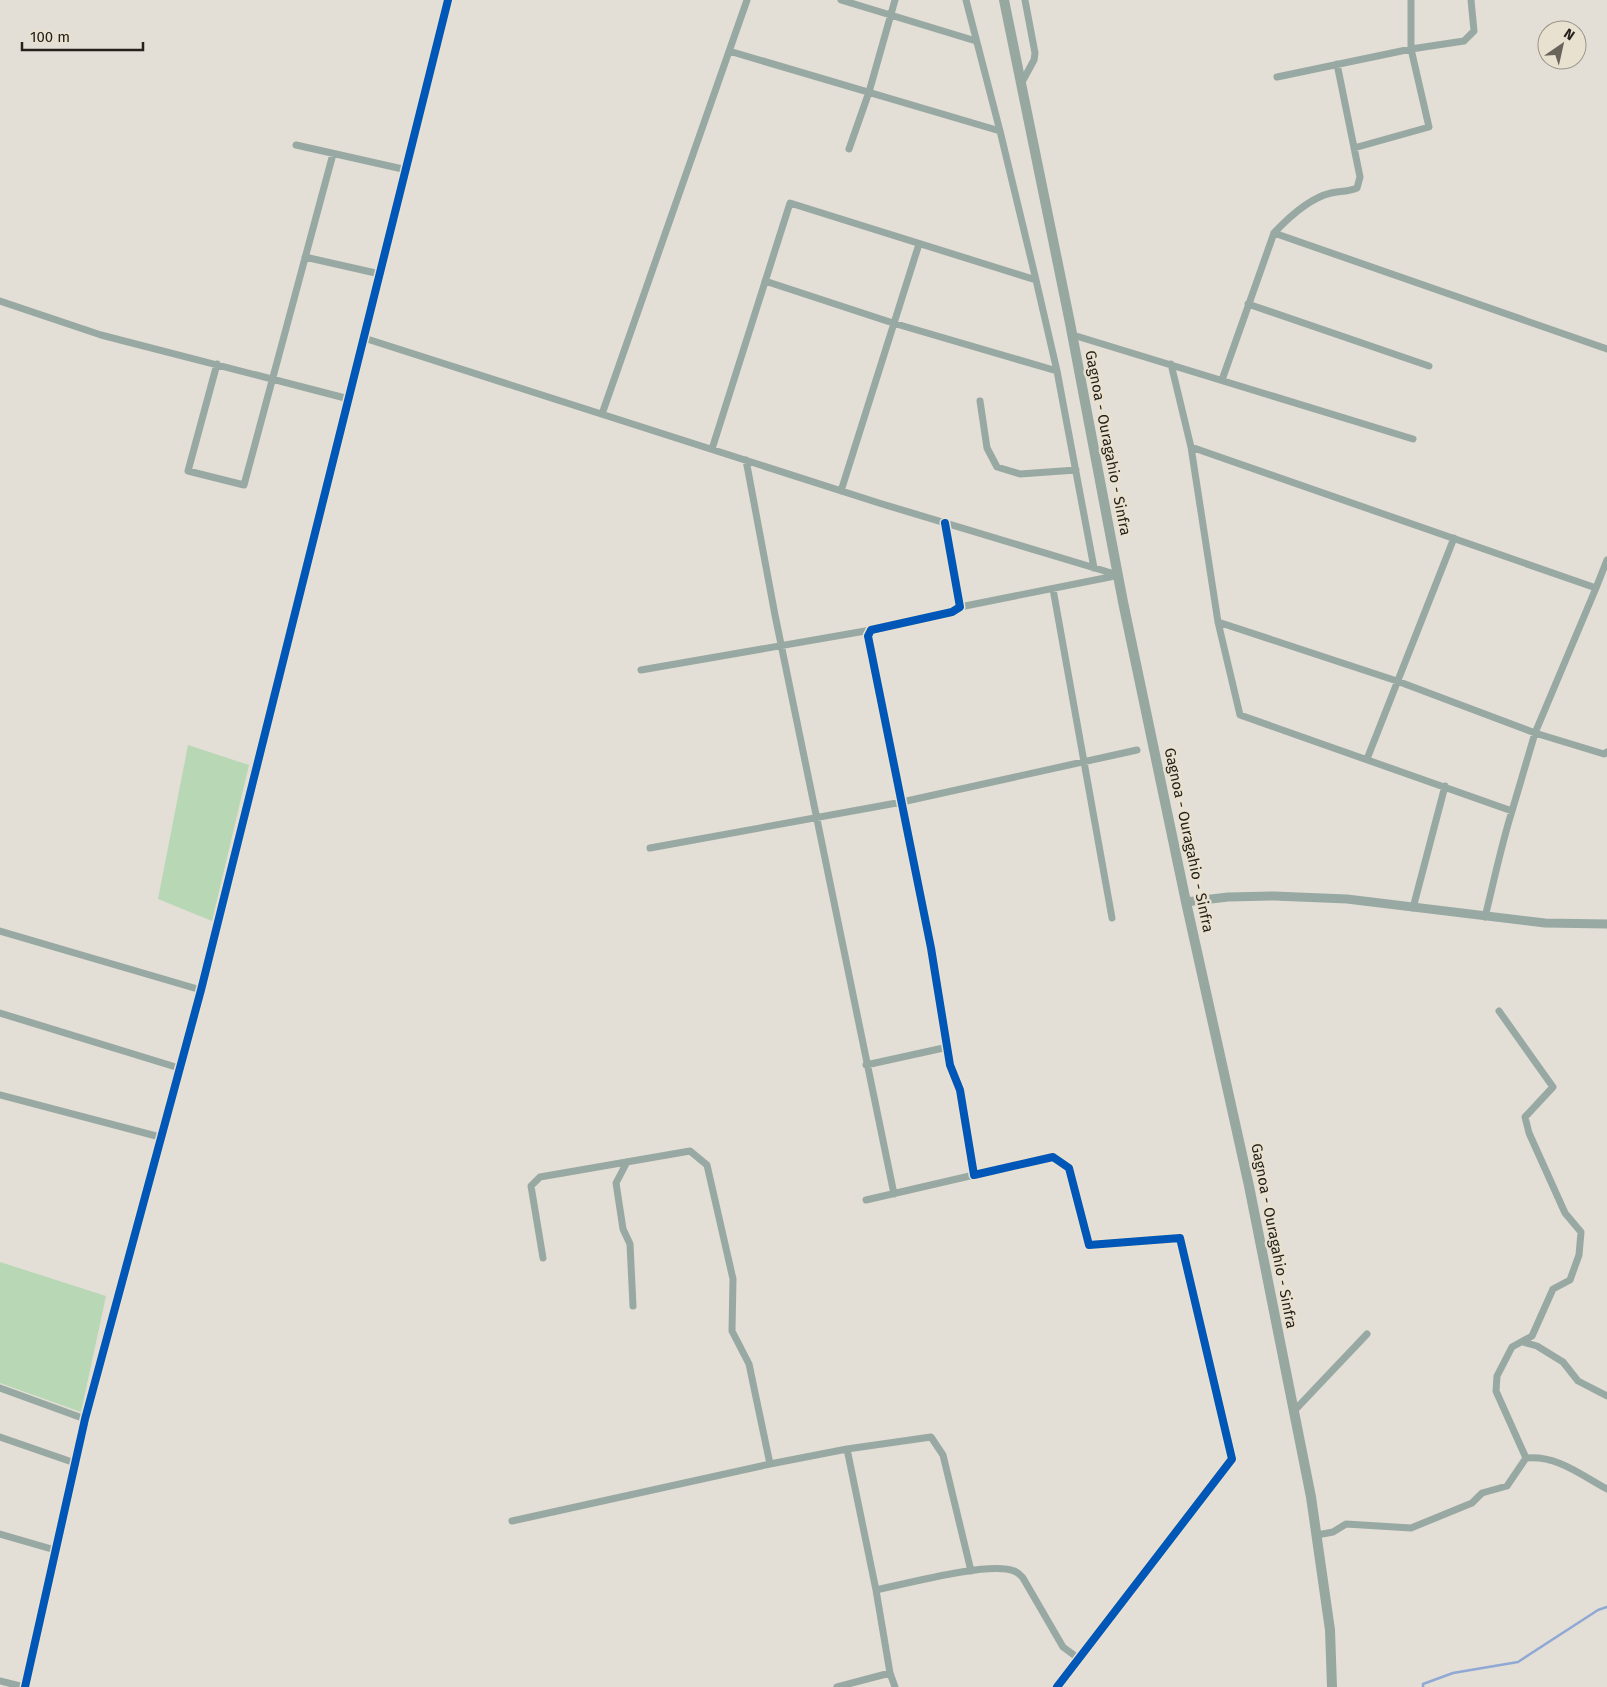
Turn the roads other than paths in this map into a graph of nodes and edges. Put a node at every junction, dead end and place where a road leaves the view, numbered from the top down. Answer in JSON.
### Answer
{"nodes":[{"id":1,"x":448,"y":0,"type":"edge"},
{"id":2,"x":747,"y":0,"type":"edge"},
{"id":3,"x":841,"y":0,"type":"edge"},
{"id":4,"x":895,"y":0,"type":"edge"},
{"id":5,"x":966,"y":0,"type":"edge"},
{"id":6,"x":1004,"y":0,"type":"edge"},
{"id":7,"x":1025,"y":0,"type":"edge"},
{"id":8,"x":1410,"y":0,"type":"edge"},
{"id":9,"x":1471,"y":0,"type":"edge"},
{"id":10,"x":891,"y":15,"type":"junction"},
{"id":11,"x":976,"y":41,"type":"junction"},
{"id":12,"x":1411,"y":49,"type":"junction"},
{"id":13,"x":730,"y":51,"type":"junction"},
{"id":14,"x":1337,"y":64,"type":"junction"},
{"id":15,"x":1277,"y":77,"type":"dead end"},
{"id":16,"x":1022,"y":84,"type":"junction"},
{"id":17,"x":869,"y":92,"type":"junction"},
{"id":18,"x":1000,"y":130,"type":"junction"},
{"id":19,"x":296,"y":145,"type":"dead end"},
{"id":20,"x":849,"y":148,"type":"dead end"},
{"id":21,"x":1354,"y":148,"type":"junction"},
{"id":22,"x":333,"y":154,"type":"junction"},
{"id":23,"x":407,"y":170,"type":"junction"},
{"id":24,"x":1274,"y":233,"type":"junction"},
{"id":25,"x":919,"y":244,"type":"junction"},
{"id":26,"x":305,"y":257,"type":"junction"},
{"id":27,"x":380,"y":274,"type":"junction"},
{"id":28,"x":1036,"y":280,"type":"junction"},
{"id":29,"x":765,"y":281,"type":"junction"},
{"id":30,"x":0,"y":302,"type":"edge"},
{"id":31,"x":1248,"y":304,"type":"junction"},
{"id":32,"x":893,"y":323,"type":"junction"},
{"id":33,"x":1072,"y":335,"type":"junction"},
{"id":34,"x":364,"y":338,"type":"junction"},
{"id":35,"x":1607,"y":349,"type":"edge"},
{"id":36,"x":217,"y":364,"type":"junction"},
{"id":37,"x":1171,"y":364,"type":"junction"},
{"id":38,"x":1429,"y":366,"type":"dead end"},
{"id":39,"x":1057,"y":371,"type":"junction"},
{"id":40,"x":272,"y":379,"type":"junction"},
{"id":41,"x":1222,"y":380,"type":"junction"},
{"id":42,"x":349,"y":399,"type":"junction"},
{"id":43,"x":980,"y":401,"type":"dead end"},
{"id":44,"x":602,"y":414,"type":"junction"},
{"id":45,"x":1413,"y":439,"type":"dead end"},
{"id":46,"x":1191,"y":447,"type":"junction"},
{"id":47,"x":712,"y":449,"type":"junction"},
{"id":48,"x":746,"y":460,"type":"junction"},
{"id":49,"x":1076,"y":470,"type":"junction"},
{"id":50,"x":841,"y":491,"type":"junction"},
{"id":51,"x":945,"y":523,"type":"junction"},
{"id":52,"x":1454,"y":538,"type":"junction"},
{"id":53,"x":1607,"y":560,"type":"edge"},
{"id":54,"x":1094,"y":568,"type":"junction"},
{"id":55,"x":1118,"y":575,"type":"junction"},
{"id":56,"x":1596,"y":588,"type":"junction"},
{"id":57,"x":1052,"y":589,"type":"junction"},
{"id":58,"x":960,"y":607,"type":"junction"},
{"id":59,"x":1218,"y":622,"type":"junction"},
{"id":60,"x":871,"y":630,"type":"junction"},
{"id":61,"x":782,"y":645,"type":"junction"},
{"id":62,"x":642,"y":670,"type":"dead end"},
{"id":63,"x":1397,"y":682,"type":"junction"},
{"id":64,"x":1535,"y":733,"type":"junction"},
{"id":65,"x":1137,"y":750,"type":"dead end"},
{"id":66,"x":1607,"y":752,"type":"edge"},
{"id":67,"x":1367,"y":759,"type":"junction"},
{"id":68,"x":1085,"y":761,"type":"junction"},
{"id":69,"x":1445,"y":786,"type":"junction"},
{"id":70,"x":902,"y":802,"type":"junction"},
{"id":71,"x":1512,"y":811,"type":"junction"},
{"id":72,"x":816,"y":818,"type":"junction"},
{"id":73,"x":650,"y":848,"type":"dead end"},
{"id":74,"x":1186,"y":902,"type":"junction"},
{"id":75,"x":1412,"y":908,"type":"junction"},
{"id":76,"x":1485,"y":917,"type":"junction"},
{"id":77,"x":1112,"y":918,"type":"dead end"},
{"id":78,"x":1607,"y":924,"type":"edge"},
{"id":79,"x":0,"y":931,"type":"edge"},
{"id":80,"x":200,"y":990,"type":"junction"},
{"id":81,"x":1499,"y":1011,"type":"dead end"},
{"id":82,"x":0,"y":1013,"type":"edge"},
{"id":83,"x":948,"y":1047,"type":"junction"},
{"id":84,"x":866,"y":1065,"type":"junction"},
{"id":85,"x":178,"y":1068,"type":"junction"},
{"id":86,"x":0,"y":1095,"type":"edge"},
{"id":87,"x":160,"y":1136,"type":"junction"},
{"id":88,"x":627,"y":1162,"type":"junction"},
{"id":89,"x":974,"y":1175,"type":"junction"},
{"id":90,"x":894,"y":1194,"type":"junction"},
{"id":91,"x":866,"y":1200,"type":"dead end"},
{"id":92,"x":543,"y":1258,"type":"dead end"},
{"id":93,"x":633,"y":1306,"type":"dead end"},
{"id":94,"x":1367,"y":1334,"type":"dead end"},
{"id":95,"x":1523,"y":1342,"type":"junction"},
{"id":96,"x":0,"y":1388,"type":"edge"},
{"id":97,"x":1607,"y":1396,"type":"edge"},
{"id":98,"x":1294,"y":1411,"type":"junction"},
{"id":99,"x":85,"y":1419,"type":"junction"},
{"id":100,"x":0,"y":1437,"type":"edge"},
{"id":101,"x":847,"y":1449,"type":"junction"},
{"id":102,"x":1526,"y":1458,"type":"junction"},
{"id":103,"x":75,"y":1463,"type":"junction"},
{"id":104,"x":770,"y":1464,"type":"junction"},
{"id":105,"x":1607,"y":1489,"type":"edge"},
{"id":106,"x":512,"y":1521,"type":"dead end"},
{"id":107,"x":0,"y":1534,"type":"edge"},
{"id":108,"x":1317,"y":1535,"type":"junction"},
{"id":109,"x":54,"y":1550,"type":"junction"},
{"id":110,"x":971,"y":1571,"type":"junction"},
{"id":111,"x":876,"y":1590,"type":"junction"},
{"id":112,"x":1078,"y":1658,"type":"junction"},
{"id":113,"x":890,"y":1673,"type":"junction"},
{"id":114,"x":0,"y":1681,"type":"edge"},
{"id":115,"x":24,"y":1687,"type":"edge"},
{"id":116,"x":837,"y":1687,"type":"edge"},
{"id":117,"x":895,"y":1687,"type":"edge"},
{"id":118,"x":1056,"y":1687,"type":"edge"},
{"id":119,"x":1332,"y":1687,"type":"edge"}],
"edges":[{"from":1,"to":23,"type":"street"},
{"from":2,"to":13,"type":"street"},
{"from":3,"to":10,"type":"street"},
{"from":4,"to":10,"type":"street"},
{"from":5,"to":11,"type":"street"},
{"from":6,"to":16,"type":"main road","name":"Gagnoa - Ouragahio - Sinfra"},
{"from":7,"to":16,"type":"street"},
{"from":8,"to":12,"type":"street"},
{"from":9,"to":12,"type":"street"},
{"from":10,"to":11,"type":"street"},
{"from":10,"to":17,"type":"street"},
{"from":11,"to":18,"type":"street"},
{"from":12,"to":14,"type":"street"},
{"from":12,"to":21,"type":"street"},
{"from":13,"to":17,"type":"street"},
{"from":13,"to":44,"type":"street"},
{"from":14,"to":15,"type":"street"},
{"from":14,"to":21,"type":"street"},
{"from":16,"to":33,"type":"main road","name":"Gagnoa - Ouragahio - Sinfra"},
{"from":17,"to":18,"type":"street"},
{"from":17,"to":20,"type":"street"},
{"from":18,"to":28,"type":"street"},
{"from":19,"to":22,"type":"street"},
{"from":21,"to":24,"type":"street"},
{"from":22,"to":23,"type":"street"},
{"from":22,"to":26,"type":"street"},
{"from":23,"to":27,"type":"street"},
{"from":24,"to":31,"type":"street"},
{"from":24,"to":35,"type":"street"},
{"from":25,"to":28,"type":"street"},
{"from":25,"to":29,"type":"street"},
{"from":25,"to":32,"type":"street"},
{"from":26,"to":27,"type":"street"},
{"from":26,"to":40,"type":"street"},
{"from":27,"to":34,"type":"street"},
{"from":28,"to":39,"type":"street"},
{"from":29,"to":32,"type":"street"},
{"from":29,"to":47,"type":"street"},
{"from":30,"to":36,"type":"street"},
{"from":31,"to":38,"type":"street"},
{"from":31,"to":41,"type":"street"},
{"from":32,"to":39,"type":"street"},
{"from":32,"to":50,"type":"street"},
{"from":33,"to":37,"type":"street"},
{"from":33,"to":55,"type":"main road","name":"Gagnoa - Ouragahio - Sinfra"},
{"from":34,"to":42,"type":"street"},
{"from":34,"to":44,"type":"street"},
{"from":36,"to":40,"type":"street"},
{"from":36,"to":40,"type":"street"},
{"from":37,"to":41,"type":"street"},
{"from":37,"to":46,"type":"street"},
{"from":39,"to":49,"type":"street"},
{"from":40,"to":42,"type":"street"},
{"from":41,"to":45,"type":"street"},
{"from":42,"to":80,"type":"street"},
{"from":43,"to":49,"type":"street"},
{"from":44,"to":47,"type":"street"},
{"from":46,"to":52,"type":"street"},
{"from":46,"to":59,"type":"street"},
{"from":47,"to":48,"type":"street"},
{"from":48,"to":50,"type":"street"},
{"from":48,"to":61,"type":"street"},
{"from":49,"to":54,"type":"street"},
{"from":50,"to":51,"type":"street"},
{"from":51,"to":54,"type":"street"},
{"from":51,"to":58,"type":"street"},
{"from":52,"to":56,"type":"street"},
{"from":52,"to":63,"type":"street"},
{"from":53,"to":56,"type":"street"},
{"from":54,"to":55,"type":"street"},
{"from":55,"to":57,"type":"street"},
{"from":55,"to":74,"type":"main road","name":"Gagnoa - Ouragahio - Sinfra"},
{"from":56,"to":64,"type":"street"},
{"from":57,"to":58,"type":"street"},
{"from":57,"to":68,"type":"street"},
{"from":58,"to":60,"type":"street"},
{"from":59,"to":63,"type":"street"},
{"from":59,"to":67,"type":"street"},
{"from":60,"to":61,"type":"street"},
{"from":60,"to":70,"type":"street"},
{"from":61,"to":62,"type":"street"},
{"from":61,"to":72,"type":"street"},
{"from":63,"to":64,"type":"street"},
{"from":63,"to":67,"type":"street"},
{"from":64,"to":66,"type":"street"},
{"from":64,"to":71,"type":"street"},
{"from":65,"to":68,"type":"street"},
{"from":67,"to":69,"type":"street"},
{"from":68,"to":70,"type":"street"},
{"from":68,"to":77,"type":"street"},
{"from":69,"to":71,"type":"street"},
{"from":69,"to":75,"type":"street"},
{"from":70,"to":72,"type":"street"},
{"from":70,"to":83,"type":"street"},
{"from":71,"to":76,"type":"street"},
{"from":72,"to":73,"type":"street"},
{"from":72,"to":84,"type":"street"},
{"from":74,"to":75,"type":"street"},
{"from":74,"to":98,"type":"main road","name":"Gagnoa - Ouragahio - Sinfra"},
{"from":75,"to":76,"type":"street"},
{"from":76,"to":78,"type":"street"},
{"from":79,"to":80,"type":"street"},
{"from":80,"to":85,"type":"street"},
{"from":81,"to":95,"type":"street"},
{"from":82,"to":85,"type":"street"},
{"from":83,"to":84,"type":"street"},
{"from":83,"to":89,"type":"street"},
{"from":84,"to":90,"type":"street"},
{"from":85,"to":87,"type":"street"},
{"from":86,"to":87,"type":"street"},
{"from":87,"to":99,"type":"street"},
{"from":88,"to":92,"type":"street"},
{"from":88,"to":93,"type":"street"},
{"from":88,"to":104,"type":"street"},
{"from":89,"to":90,"type":"street"},
{"from":89,"to":112,"type":"street"},
{"from":90,"to":91,"type":"street"},
{"from":94,"to":98,"type":"street"},
{"from":95,"to":97,"type":"street"},
{"from":95,"to":102,"type":"street"},
{"from":96,"to":99,"type":"street"},
{"from":98,"to":108,"type":"main road","name":"Gagnoa - Ouragahio - Sinfra"},
{"from":99,"to":103,"type":"street"},
{"from":100,"to":103,"type":"street"},
{"from":101,"to":104,"type":"street"},
{"from":101,"to":110,"type":"street"},
{"from":101,"to":111,"type":"street"},
{"from":102,"to":105,"type":"street"},
{"from":102,"to":108,"type":"street"},
{"from":103,"to":109,"type":"street"},
{"from":104,"to":106,"type":"street"},
{"from":107,"to":109,"type":"street"},
{"from":108,"to":119,"type":"main road","name":"Gagnoa - Ouragahio - Sinfra"},
{"from":109,"to":115,"type":"street"},
{"from":110,"to":111,"type":"street"},
{"from":110,"to":112,"type":"street"},
{"from":111,"to":113,"type":"street"},
{"from":112,"to":118,"type":"street"},
{"from":113,"to":116,"type":"street"},
{"from":113,"to":117,"type":"street"},
{"from":114,"to":115,"type":"street"}]}
